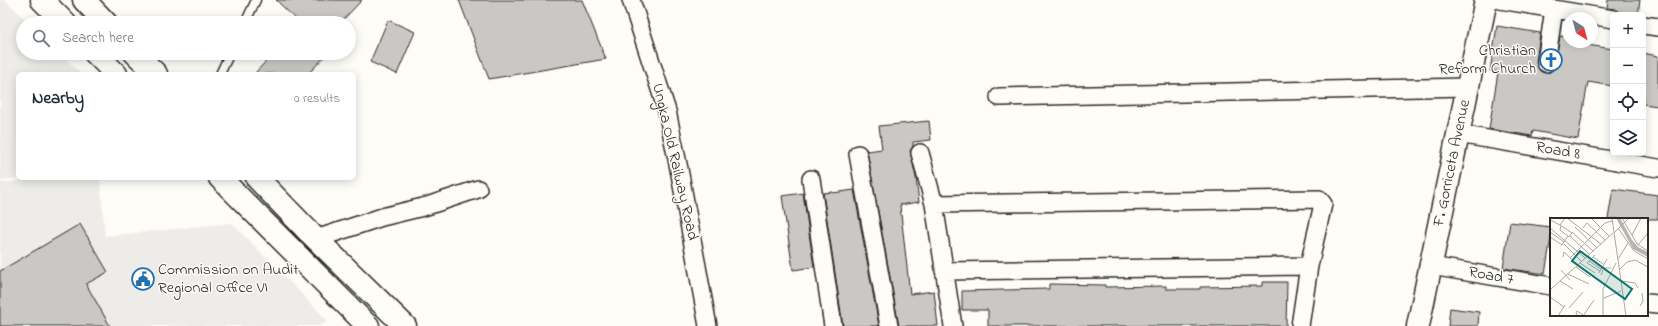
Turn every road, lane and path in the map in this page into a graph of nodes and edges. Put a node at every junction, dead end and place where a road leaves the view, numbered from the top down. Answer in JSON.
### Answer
{"nodes":[{"id":1,"x":42,"y":0,"type":"edge"},
{"id":2,"x":84,"y":0,"type":"edge"},
{"id":3,"x":256,"y":0,"type":"edge"},
{"id":4,"x":631,"y":0,"type":"edge"},
{"id":5,"x":1486,"y":0,"type":"edge"},
{"id":6,"x":1500,"y":0,"type":"edge"},
{"id":7,"x":1554,"y":9,"type":"junction"},
{"id":8,"x":58,"y":16,"type":"edge"},
{"id":9,"x":99,"y":16,"type":"edge"},
{"id":10,"x":248,"y":16,"type":"edge"},
{"id":11,"x":1610,"y":19,"type":"edge"},
{"id":12,"x":1646,"y":25,"type":"edge"},
{"id":13,"x":1658,"y":27,"type":"edge"},
{"id":14,"x":102,"y":60,"type":"edge"},
{"id":15,"x":142,"y":60,"type":"edge"},
{"id":16,"x":227,"y":60,"type":"edge"},
{"id":17,"x":1546,"y":63,"type":"dead end"},
{"id":18,"x":114,"y":72,"type":"edge"},
{"id":19,"x":154,"y":72,"type":"edge"},
{"id":20,"x":221,"y":72,"type":"edge"},
{"id":21,"x":1468,"y":87,"type":"junction"},
{"id":22,"x":999,"y":97,"type":"dead end"},
{"id":23,"x":1458,"y":134,"type":"junction"},
{"id":24,"x":920,"y":152,"type":"dead end"},
{"id":25,"x":858,"y":154,"type":"dead end"},
{"id":26,"x":1658,"y":168,"type":"edge"},
{"id":27,"x":811,"y":179,"type":"dead end"},
{"id":28,"x":222,"y":180,"type":"edge"},
{"id":29,"x":259,"y":180,"type":"edge"},
{"id":30,"x":478,"y":189,"type":"dead end"},
{"id":31,"x":934,"y":204,"type":"junction"},
{"id":32,"x":313,"y":236,"type":"junction"},
{"id":33,"x":293,"y":250,"type":"junction"},
{"id":34,"x":1309,"y":266,"type":"junction"},
{"id":35,"x":1431,"y":266,"type":"junction"},
{"id":36,"x":944,"y":271,"type":"junction"},
{"id":37,"x":1550,"y":286,"type":"edge"},
{"id":38,"x":1648,"y":303,"type":"edge"},
{"id":39,"x":1658,"y":304,"type":"edge"},
{"id":40,"x":368,"y":326,"type":"edge"},
{"id":41,"x":405,"y":326,"type":"edge"},
{"id":42,"x":708,"y":326,"type":"edge"},
{"id":43,"x":833,"y":326,"type":"edge"},
{"id":44,"x":889,"y":326,"type":"edge"},
{"id":45,"x":953,"y":326,"type":"edge"},
{"id":46,"x":1300,"y":326,"type":"edge"},
{"id":47,"x":1418,"y":326,"type":"edge"}],
"edges":[{"from":1,"to":8,"type":"main road"},
{"from":2,"to":9,"type":"main road"},
{"from":3,"to":10,"type":"lane"},
{"from":4,"to":42,"type":"street","name":"Ungka Old Railway Road"},
{"from":5,"to":21,"type":"main road","name":"F. Gorriceta Avenue"},
{"from":6,"to":7,"type":"street"},
{"from":7,"to":11,"type":"street"},
{"from":7,"to":17,"type":"street"},
{"from":12,"to":13,"type":"street"},
{"from":14,"to":18,"type":"main road"},
{"from":15,"to":19,"type":"main road"},
{"from":16,"to":20,"type":"lane"},
{"from":21,"to":22,"type":"street"},
{"from":21,"to":23,"type":"main road","name":"F. Gorriceta Avenue"},
{"from":23,"to":26,"type":"street","name":"Road 8"},
{"from":23,"to":35,"type":"main road","name":"F. Gorriceta Avenue"},
{"from":24,"to":31,"type":"street"},
{"from":25,"to":44,"type":"street"},
{"from":27,"to":43,"type":"street"},
{"from":28,"to":33,"type":"main road"},
{"from":29,"to":32,"type":"main road"},
{"from":30,"to":32,"type":"street"},
{"from":31,"to":34,"type":"street"},
{"from":31,"to":36,"type":"street"},
{"from":32,"to":33,"type":"main road"},
{"from":32,"to":41,"type":"main road"},
{"from":33,"to":40,"type":"main road"},
{"from":34,"to":36,"type":"street"},
{"from":34,"to":46,"type":"street"},
{"from":35,"to":37,"type":"street","name":"Road 7"},
{"from":35,"to":47,"type":"main road","name":"F. Gorriceta Avenue"},
{"from":36,"to":45,"type":"street"},
{"from":38,"to":39,"type":"street"}]}
